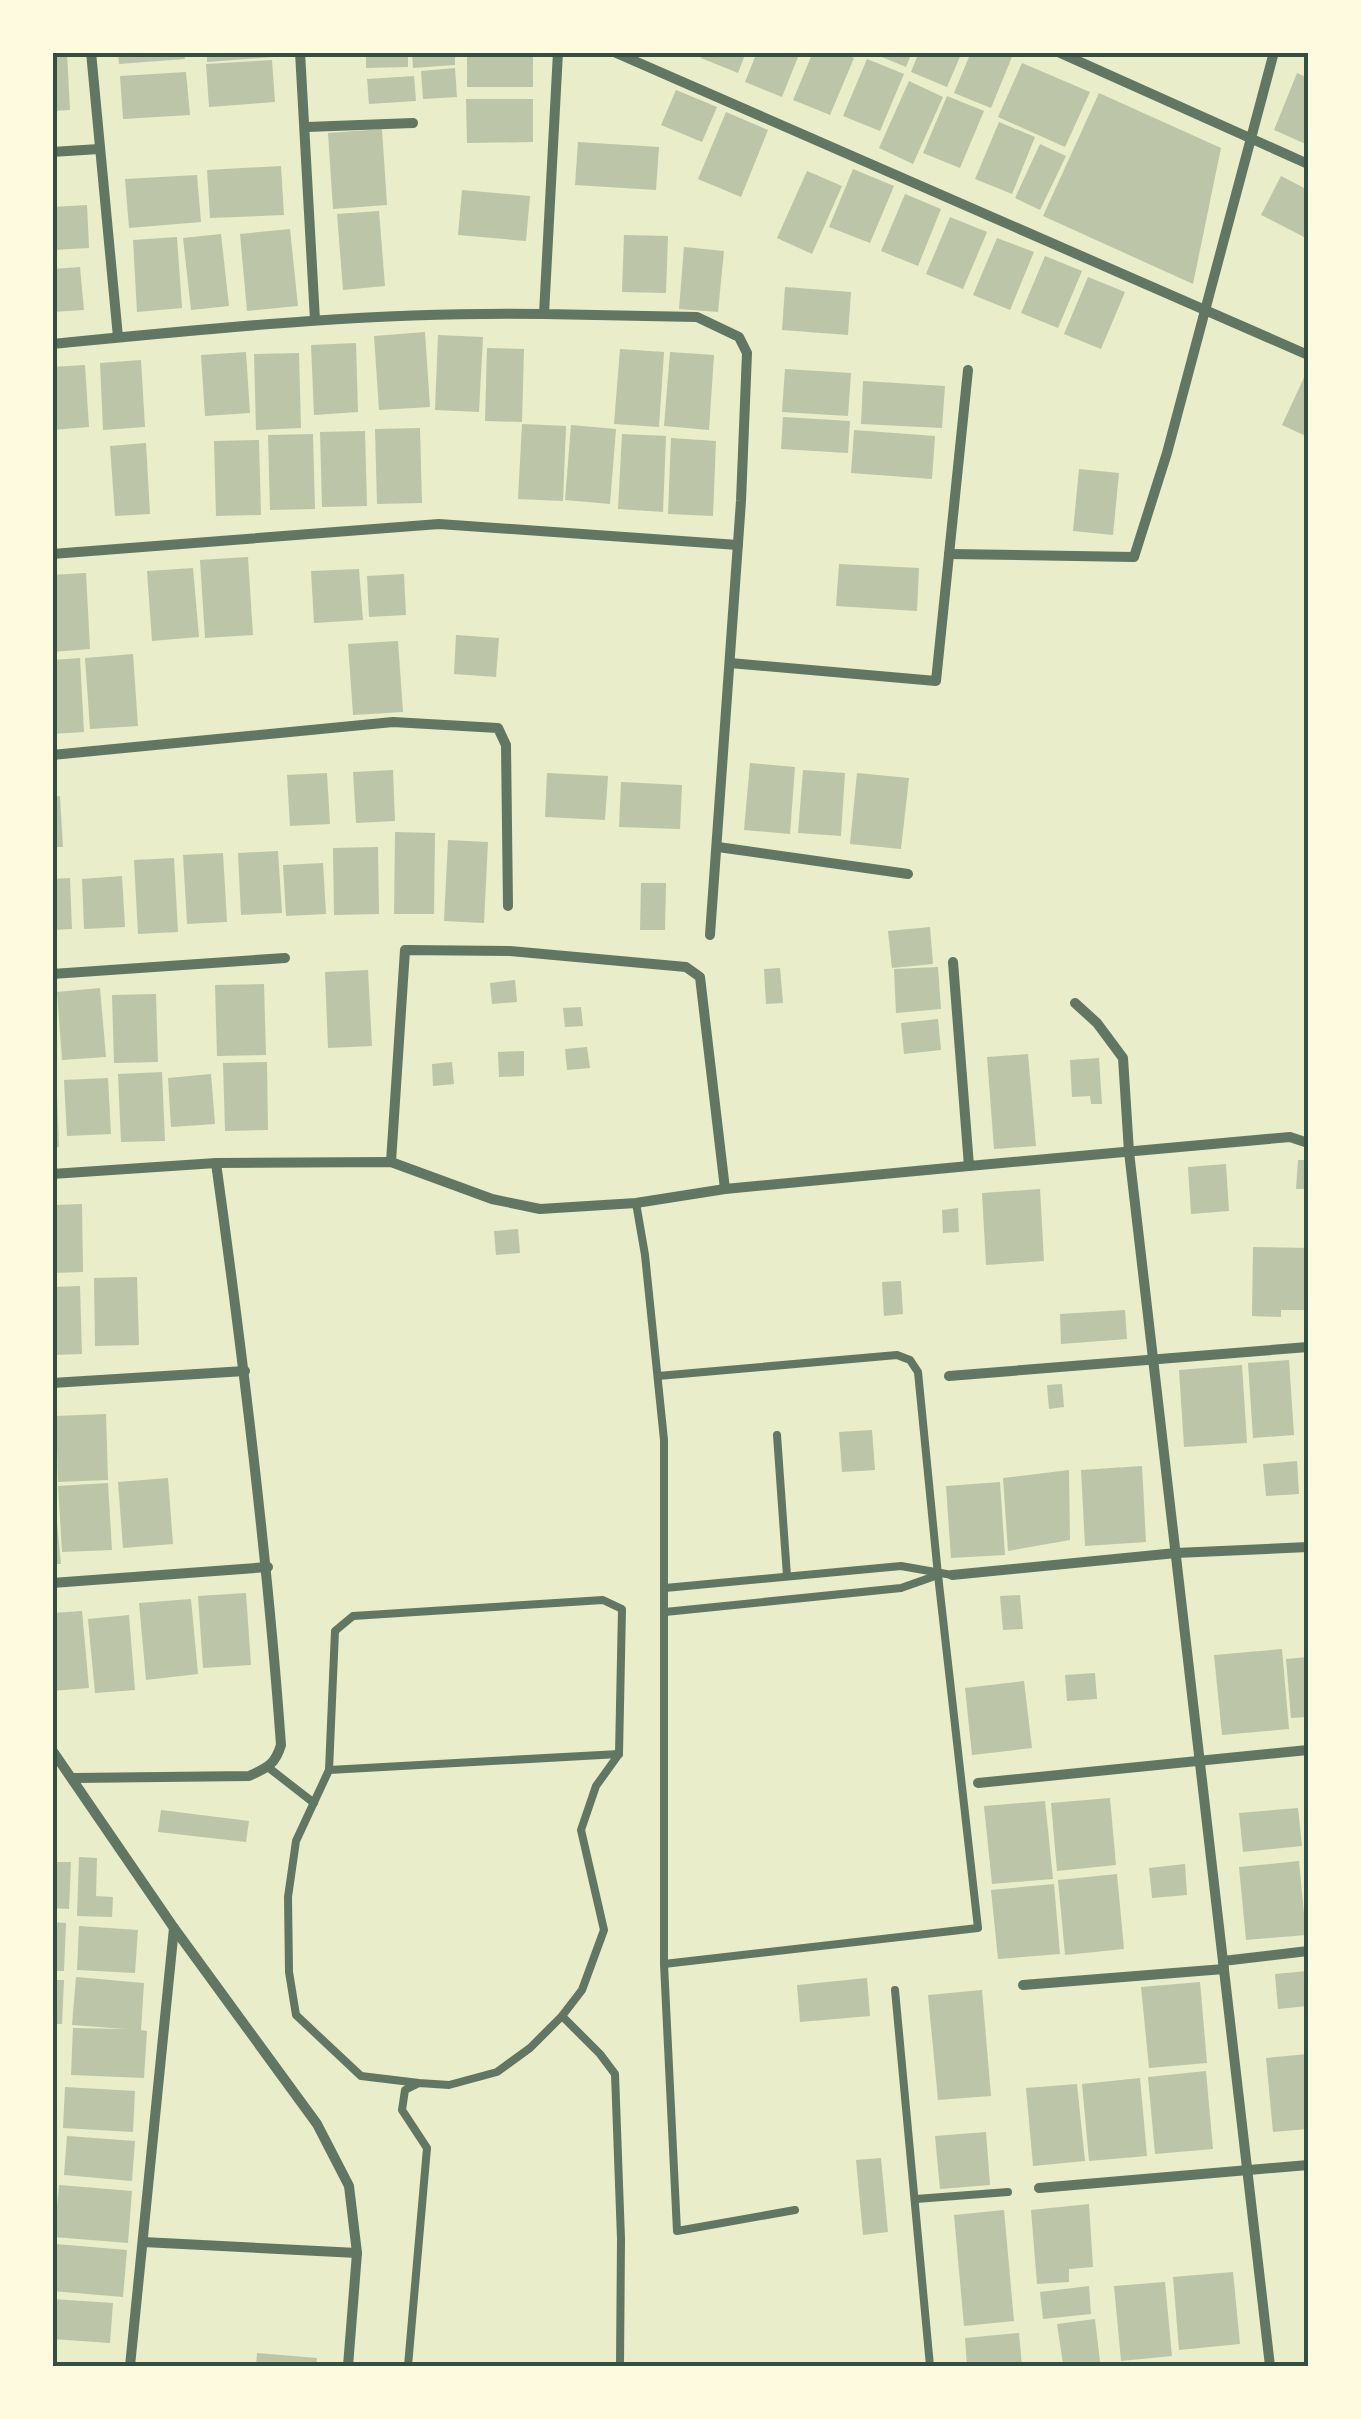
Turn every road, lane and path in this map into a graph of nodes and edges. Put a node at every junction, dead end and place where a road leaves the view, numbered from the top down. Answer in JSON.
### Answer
{"nodes":[{"id":1,"x":92,"y":52,"type":"edge"},
{"id":2,"x":300,"y":52,"type":"edge"},
{"id":3,"x":558,"y":52,"type":"edge"},
{"id":4,"x":614,"y":52,"type":"edge"},
{"id":5,"x":1058,"y":52,"type":"edge"},
{"id":6,"x":1274,"y":52,"type":"edge"},
{"id":7,"x":413,"y":123,"type":"dead end"},
{"id":8,"x":307,"y":127,"type":"junction"},
{"id":9,"x":1250,"y":137,"type":"junction"},
{"id":10,"x":99,"y":149,"type":"junction"},
{"id":11,"x":52,"y":152,"type":"edge"},
{"id":12,"x":1308,"y":164,"type":"edge"},
{"id":13,"x":1206,"y":308,"type":"junction"},
{"id":14,"x":544,"y":314,"type":"junction"},
{"id":15,"x":315,"y":320,"type":"junction"},
{"id":16,"x":118,"y":338,"type":"junction"},
{"id":17,"x":52,"y":344,"type":"edge"},
{"id":18,"x":1308,"y":354,"type":"edge"},
{"id":19,"x":968,"y":370,"type":"dead end"},
{"id":20,"x":738,"y":545,"type":"junction"},
{"id":21,"x":52,"y":554,"type":"edge"},
{"id":22,"x":949,"y":554,"type":"junction"},
{"id":23,"x":730,"y":663,"type":"junction"},
{"id":24,"x":52,"y":755,"type":"edge"},
{"id":25,"x":718,"y":847,"type":"junction"},
{"id":26,"x":908,"y":874,"type":"dead end"},
{"id":27,"x":508,"y":906,"type":"dead end"},
{"id":28,"x":710,"y":934,"type":"dead end"},
{"id":29,"x":285,"y":958,"type":"dead end"},
{"id":30,"x":954,"y":962,"type":"dead end"},
{"id":31,"x":52,"y":974,"type":"edge"},
{"id":32,"x":1074,"y":1003,"type":"dead end"},
{"id":33,"x":1308,"y":1143,"type":"edge"},
{"id":34,"x":1129,"y":1152,"type":"junction"},
{"id":35,"x":392,"y":1162,"type":"junction"},
{"id":36,"x":216,"y":1163,"type":"junction"},
{"id":37,"x":969,"y":1166,"type":"junction"},
{"id":38,"x":52,"y":1174,"type":"edge"},
{"id":39,"x":725,"y":1189,"type":"junction"},
{"id":40,"x":636,"y":1203,"type":"junction"},
{"id":41,"x":1308,"y":1347,"type":"edge"},
{"id":42,"x":1153,"y":1357,"type":"junction"},
{"id":43,"x":246,"y":1370,"type":"junction"},
{"id":44,"x":658,"y":1376,"type":"junction"},
{"id":45,"x":948,"y":1376,"type":"dead end"},
{"id":46,"x":52,"y":1383,"type":"edge"},
{"id":47,"x":777,"y":1435,"type":"dead end"},
{"id":48,"x":1308,"y":1548,"type":"edge"},
{"id":49,"x":1176,"y":1553,"type":"junction"},
{"id":50,"x":268,"y":1566,"type":"junction"},
{"id":51,"x":938,"y":1575,"type":"junction"},
{"id":52,"x":952,"y":1575,"type":"joint"},
{"id":53,"x":787,"y":1576,"type":"junction"},
{"id":54,"x":52,"y":1583,"type":"edge"},
{"id":55,"x":665,"y":1588,"type":"junction"},
{"id":56,"x":665,"y":1612,"type":"junction"},
{"id":57,"x":52,"y":1750,"type":"edge"},
{"id":58,"x":1308,"y":1750,"type":"edge"},
{"id":59,"x":619,"y":1754,"type":"junction"},
{"id":60,"x":1200,"y":1761,"type":"junction"},
{"id":61,"x":268,"y":1768,"type":"junction"},
{"id":62,"x":330,"y":1770,"type":"junction"},
{"id":63,"x":74,"y":1778,"type":"junction"},
{"id":64,"x":978,"y":1783,"type":"dead end"},
{"id":65,"x":314,"y":1803,"type":"junction"},
{"id":66,"x":174,"y":1928,"type":"junction"},
{"id":67,"x":1308,"y":1951,"type":"edge"},
{"id":68,"x":664,"y":1964,"type":"junction"},
{"id":69,"x":1223,"y":1965,"type":"junction"},
{"id":70,"x":1023,"y":1985,"type":"dead end"},
{"id":71,"x":895,"y":1990,"type":"dead end"},
{"id":72,"x":562,"y":2016,"type":"junction"},
{"id":73,"x":419,"y":2083,"type":"junction"},
{"id":74,"x":1308,"y":2165,"type":"edge"},
{"id":75,"x":1247,"y":2168,"type":"junction"},
{"id":76,"x":1038,"y":2188,"type":"dead end"},
{"id":77,"x":1008,"y":2192,"type":"dead end"},
{"id":78,"x":916,"y":2199,"type":"junction"},
{"id":79,"x":795,"y":2210,"type":"dead end"},
{"id":80,"x":143,"y":2242,"type":"junction"},
{"id":81,"x":357,"y":2253,"type":"junction"},
{"id":82,"x":130,"y":2366,"type":"edge"},
{"id":83,"x":348,"y":2366,"type":"edge"},
{"id":84,"x":408,"y":2366,"type":"edge"},
{"id":85,"x":620,"y":2366,"type":"edge"},
{"id":86,"x":930,"y":2366,"type":"edge"},
{"id":87,"x":1270,"y":2366,"type":"edge"}],
"edges":[{"from":1,"to":10,"type":"street"},
{"from":2,"to":8,"type":"street"},
{"from":3,"to":14,"type":"street"},
{"from":4,"to":13,"type":"street"},
{"from":5,"to":9,"type":"street"},
{"from":6,"to":9,"type":"street"},
{"from":7,"to":8,"type":"street"},
{"from":8,"to":15,"type":"street"},
{"from":9,"to":12,"type":"street"},
{"from":9,"to":13,"type":"street"},
{"from":10,"to":11,"type":"street"},
{"from":10,"to":16,"type":"street"},
{"from":13,"to":18,"type":"street"},
{"from":13,"to":22,"type":"street"},
{"from":14,"to":15,"type":"street"},
{"from":14,"to":20,"type":"street"},
{"from":15,"to":16,"type":"street"},
{"from":16,"to":17,"type":"street"},
{"from":19,"to":22,"type":"street"},
{"from":20,"to":21,"type":"street"},
{"from":20,"to":23,"type":"street"},
{"from":22,"to":23,"type":"street"},
{"from":23,"to":25,"type":"street"},
{"from":24,"to":27,"type":"street"},
{"from":25,"to":26,"type":"street"},
{"from":25,"to":28,"type":"street"},
{"from":29,"to":31,"type":"street"},
{"from":30,"to":37,"type":"street"},
{"from":32,"to":34,"type":"street"},
{"from":33,"to":34,"type":"street"},
{"from":34,"to":37,"type":"street"},
{"from":34,"to":42,"type":"street"},
{"from":35,"to":36,"type":"street"},
{"from":35,"to":39,"type":"street"},
{"from":35,"to":40,"type":"street"},
{"from":36,"to":38,"type":"street"},
{"from":36,"to":43,"type":"street"},
{"from":37,"to":39,"type":"street"},
{"from":39,"to":40,"type":"street"},
{"from":40,"to":44,"type":"lane"},
{"from":41,"to":42,"type":"street"},
{"from":42,"to":45,"type":"street"},
{"from":42,"to":49,"type":"street"},
{"from":43,"to":46,"type":"street"},
{"from":43,"to":50,"type":"street"},
{"from":44,"to":51,"type":"lane"},
{"from":44,"to":55,"type":"lane"},
{"from":47,"to":53,"type":"lane"},
{"from":48,"to":49,"type":"street"},
{"from":49,"to":52,"type":"street"},
{"from":49,"to":60,"type":"street"},
{"from":50,"to":54,"type":"street"},
{"from":50,"to":61,"type":"street"},
{"from":51,"to":52,"type":"lane"},
{"from":51,"to":53,"type":"lane"},
{"from":51,"to":56,"type":"lane"},
{"from":51,"to":68,"type":"lane"},
{"from":53,"to":55,"type":"lane"},
{"from":55,"to":56,"type":"lane"},
{"from":56,"to":68,"type":"lane"},
{"from":57,"to":63,"type":"street"},
{"from":58,"to":60,"type":"street"},
{"from":59,"to":62,"type":"lane"},
{"from":59,"to":62,"type":"lane"},
{"from":59,"to":72,"type":"lane"},
{"from":60,"to":64,"type":"street"},
{"from":60,"to":69,"type":"street"},
{"from":61,"to":63,"type":"street"},
{"from":61,"to":65,"type":"lane"},
{"from":62,"to":65,"type":"lane"},
{"from":63,"to":66,"type":"street"},
{"from":65,"to":73,"type":"lane"},
{"from":66,"to":80,"type":"street"},
{"from":66,"to":81,"type":"street"},
{"from":67,"to":69,"type":"street"},
{"from":68,"to":79,"type":"lane"},
{"from":69,"to":70,"type":"street"},
{"from":69,"to":75,"type":"street"},
{"from":71,"to":78,"type":"lane"},
{"from":72,"to":73,"type":"lane"},
{"from":72,"to":85,"type":"lane"},
{"from":73,"to":84,"type":"lane"},
{"from":74,"to":75,"type":"street"},
{"from":75,"to":76,"type":"street"},
{"from":75,"to":87,"type":"street"},
{"from":77,"to":78,"type":"lane"},
{"from":78,"to":86,"type":"lane"},
{"from":80,"to":81,"type":"street"},
{"from":80,"to":82,"type":"street"},
{"from":81,"to":83,"type":"street"}]}
